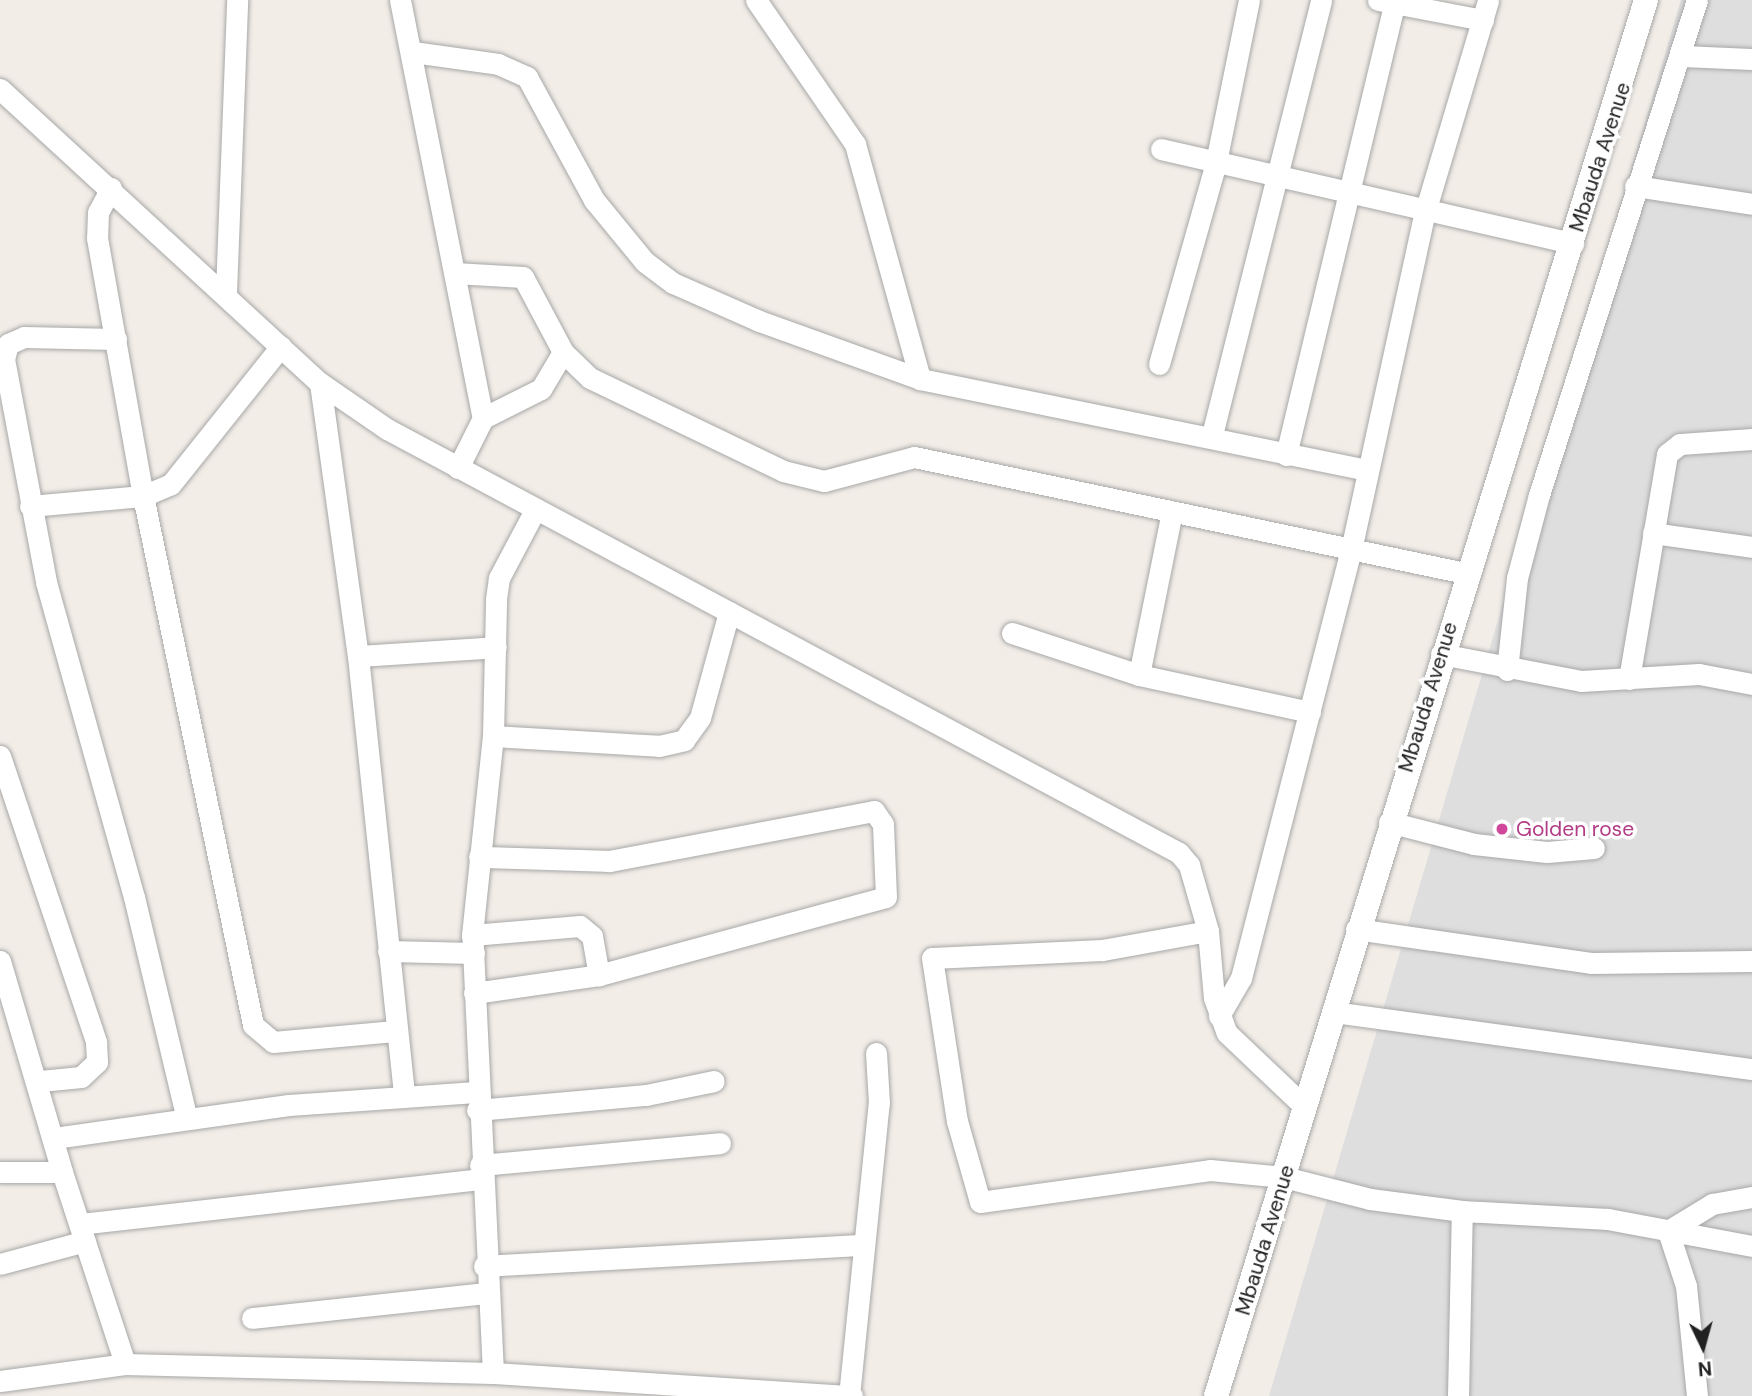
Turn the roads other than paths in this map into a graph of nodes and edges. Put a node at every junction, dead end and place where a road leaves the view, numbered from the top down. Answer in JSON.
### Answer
{"nodes":[{"id":1,"x":237,"y":0,"type":"edge"},
{"id":2,"x":400,"y":0,"type":"edge"},
{"id":3,"x":756,"y":0,"type":"edge"},
{"id":4,"x":1249,"y":0,"type":"edge"},
{"id":5,"x":1321,"y":0,"type":"edge"},
{"id":6,"x":1646,"y":0,"type":"edge"},
{"id":7,"x":1697,"y":0,"type":"edge"},
{"id":8,"x":1387,"y":1,"type":"edge"},
{"id":9,"x":1485,"y":10,"type":"edge"},
{"id":10,"x":413,"y":52,"type":"junction"},
{"id":11,"x":1682,"y":56,"type":"junction"},
{"id":12,"x":1752,"y":59,"type":"edge"},
{"id":13,"x":0,"y":89,"type":"edge"},
{"id":14,"x":1161,"y":149,"type":"dead end"},
{"id":15,"x":1216,"y":162,"type":"junction"},
{"id":16,"x":1274,"y":176,"type":"junction"},
{"id":17,"x":1635,"y":186,"type":"junction"},
{"id":18,"x":111,"y":188,"type":"junction"},
{"id":19,"x":1350,"y":194,"type":"junction"},
{"id":20,"x":1752,"y":204,"type":"edge"},
{"id":21,"x":1425,"y":212,"type":"junction"},
{"id":22,"x":1573,"y":243,"type":"junction"},
{"id":23,"x":455,"y":274,"type":"junction"},
{"id":24,"x":226,"y":292,"type":"junction"},
{"id":25,"x":117,"y":339,"type":"junction"},
{"id":26,"x":281,"y":346,"type":"junction"},
{"id":27,"x":563,"y":352,"type":"junction"},
{"id":28,"x":1159,"y":364,"type":"dead end"},
{"id":29,"x":920,"y":379,"type":"junction"},
{"id":30,"x":320,"y":383,"type":"junction"},
{"id":31,"x":483,"y":418,"type":"junction"},
{"id":32,"x":1212,"y":435,"type":"junction"},
{"id":33,"x":1752,"y":439,"type":"edge"},
{"id":34,"x":1286,"y":455,"type":"junction"},
{"id":35,"x":458,"y":468,"type":"junction"},
{"id":36,"x":1368,"y":470,"type":"junction"},
{"id":37,"x":143,"y":496,"type":"junction"},
{"id":38,"x":30,"y":506,"type":"junction"},
{"id":39,"x":535,"y":510,"type":"junction"},
{"id":40,"x":1172,"y":512,"type":"junction"},
{"id":41,"x":1653,"y":533,"type":"junction"},
{"id":42,"x":1752,"y":547,"type":"edge"},
{"id":43,"x":1351,"y":550,"type":"junction"},
{"id":44,"x":1465,"y":573,"type":"junction"},
{"id":45,"x":729,"y":612,"type":"junction"},
{"id":46,"x":1012,"y":633,"type":"dead end"},
{"id":47,"x":496,"y":647,"type":"junction"},
{"id":48,"x":1441,"y":654,"type":"junction"},
{"id":49,"x":358,"y":656,"type":"junction"},
{"id":50,"x":1507,"y":670,"type":"junction"},
{"id":51,"x":1139,"y":675,"type":"junction"},
{"id":52,"x":1629,"y":680,"type":"junction"},
{"id":53,"x":1752,"y":684,"type":"edge"},
{"id":54,"x":1310,"y":712,"type":"junction"},
{"id":55,"x":493,"y":736,"type":"junction"},
{"id":56,"x":0,"y":756,"type":"edge"},
{"id":57,"x":1389,"y":822,"type":"junction"},
{"id":58,"x":1594,"y":849,"type":"dead end"},
{"id":59,"x":479,"y":858,"type":"junction"},
{"id":60,"x":1356,"y":929,"type":"junction"},
{"id":61,"x":1208,"y":931,"type":"junction"},
{"id":62,"x":473,"y":944,"type":"junction"},
{"id":63,"x":388,"y":951,"type":"junction"},
{"id":64,"x":0,"y":961,"type":"edge"},
{"id":65,"x":1752,"y":961,"type":"edge"},
{"id":66,"x":599,"y":975,"type":"junction"},
{"id":67,"x":474,"y":993,"type":"junction"},
{"id":68,"x":1334,"y":1012,"type":"junction"},
{"id":69,"x":1219,"y":1016,"type":"junction"},
{"id":70,"x":395,"y":1031,"type":"junction"},
{"id":71,"x":876,"y":1053,"type":"dead end"},
{"id":72,"x":1752,"y":1069,"type":"edge"},
{"id":73,"x":40,"y":1081,"type":"junction"},
{"id":74,"x":714,"y":1081,"type":"dead end"},
{"id":75,"x":404,"y":1094,"type":"junction"},
{"id":76,"x":476,"y":1101,"type":"junction"},
{"id":77,"x":1305,"y":1107,"type":"junction"},
{"id":78,"x":186,"y":1116,"type":"junction"},
{"id":79,"x":54,"y":1138,"type":"junction"},
{"id":80,"x":720,"y":1143,"type":"dead end"},
{"id":81,"x":0,"y":1172,"type":"edge"},
{"id":82,"x":62,"y":1172,"type":"junction"},
{"id":83,"x":480,"y":1172,"type":"junction"},
{"id":84,"x":1284,"y":1177,"type":"junction"},
{"id":85,"x":1752,"y":1197,"type":"edge"},
{"id":86,"x":1462,"y":1211,"type":"junction"},
{"id":87,"x":1668,"y":1231,"type":"junction"},
{"id":88,"x":83,"y":1233,"type":"junction"},
{"id":89,"x":862,"y":1245,"type":"junction"},
{"id":90,"x":1752,"y":1246,"type":"edge"},
{"id":91,"x":0,"y":1264,"type":"edge"},
{"id":92,"x":484,"y":1266,"type":"junction"},
{"id":93,"x":485,"y":1293,"type":"junction"},
{"id":94,"x":252,"y":1318,"type":"dead end"},
{"id":95,"x":125,"y":1364,"type":"junction"},
{"id":96,"x":493,"y":1373,"type":"junction"},
{"id":97,"x":0,"y":1381,"type":"edge"},
{"id":98,"x":30,"y":1387,"type":"edge"},
{"id":99,"x":850,"y":1396,"type":"edge"},
{"id":100,"x":1216,"y":1396,"type":"edge"},
{"id":101,"x":1458,"y":1396,"type":"edge"},
{"id":102,"x":1697,"y":1396,"type":"edge"}],
"edges":[{"from":1,"to":24,"type":"street"},
{"from":2,"to":10,"type":"street"},
{"from":3,"to":29,"type":"street"},
{"from":4,"to":15,"type":"street"},
{"from":5,"to":16,"type":"street"},
{"from":6,"to":22,"type":"street","name":"Mbauda Avenue"},
{"from":7,"to":11,"type":"street"},
{"from":8,"to":9,"type":"street"},
{"from":8,"to":19,"type":"street"},
{"from":9,"to":21,"type":"street"},
{"from":10,"to":23,"type":"street"},
{"from":10,"to":29,"type":"street"},
{"from":11,"to":12,"type":"street"},
{"from":11,"to":17,"type":"street"},
{"from":13,"to":18,"type":"street"},
{"from":14,"to":15,"type":"street"},
{"from":15,"to":16,"type":"street"},
{"from":15,"to":28,"type":"street"},
{"from":16,"to":19,"type":"street"},
{"from":16,"to":32,"type":"street"},
{"from":17,"to":20,"type":"street"},
{"from":17,"to":50,"type":"street"},
{"from":18,"to":24,"type":"street"},
{"from":18,"to":25,"type":"street"},
{"from":19,"to":21,"type":"street"},
{"from":19,"to":34,"type":"street"},
{"from":21,"to":22,"type":"street"},
{"from":21,"to":36,"type":"street"},
{"from":22,"to":44,"type":"street","name":"Mbauda Avenue"},
{"from":23,"to":27,"type":"street"},
{"from":23,"to":31,"type":"street"},
{"from":24,"to":26,"type":"street"},
{"from":25,"to":37,"type":"street"},
{"from":25,"to":38,"type":"street"},
{"from":26,"to":30,"type":"street"},
{"from":26,"to":37,"type":"street"},
{"from":27,"to":31,"type":"street"},
{"from":27,"to":40,"type":"street"},
{"from":29,"to":32,"type":"street"},
{"from":30,"to":35,"type":"street"},
{"from":30,"to":49,"type":"street"},
{"from":31,"to":35,"type":"street"},
{"from":32,"to":34,"type":"street"},
{"from":33,"to":41,"type":"street"},
{"from":34,"to":36,"type":"street"},
{"from":35,"to":39,"type":"street"},
{"from":36,"to":43,"type":"street"},
{"from":37,"to":38,"type":"street"},
{"from":37,"to":70,"type":"street"},
{"from":38,"to":78,"type":"street"},
{"from":39,"to":45,"type":"street"},
{"from":39,"to":47,"type":"street"},
{"from":40,"to":43,"type":"street"},
{"from":40,"to":51,"type":"street"},
{"from":41,"to":42,"type":"street"},
{"from":41,"to":52,"type":"street"},
{"from":43,"to":44,"type":"street"},
{"from":43,"to":54,"type":"street"},
{"from":44,"to":48,"type":"street","name":"Mbauda Avenue"},
{"from":45,"to":55,"type":"street"},
{"from":45,"to":61,"type":"street"},
{"from":46,"to":51,"type":"street"},
{"from":47,"to":49,"type":"street"},
{"from":47,"to":55,"type":"street"},
{"from":48,"to":50,"type":"street"},
{"from":48,"to":57,"type":"street","name":"Mbauda Avenue"},
{"from":49,"to":63,"type":"street"},
{"from":50,"to":52,"type":"street"},
{"from":51,"to":54,"type":"street"},
{"from":52,"to":53,"type":"street"},
{"from":54,"to":69,"type":"street"},
{"from":55,"to":59,"type":"street"},
{"from":56,"to":73,"type":"street"},
{"from":57,"to":58,"type":"street"},
{"from":57,"to":60,"type":"street","name":"Mbauda Avenue"},
{"from":59,"to":62,"type":"street"},
{"from":59,"to":66,"type":"street"},
{"from":60,"to":65,"type":"street"},
{"from":60,"to":68,"type":"street","name":"Mbauda Avenue"},
{"from":61,"to":69,"type":"street"},
{"from":61,"to":84,"type":"street"},
{"from":62,"to":63,"type":"street"},
{"from":62,"to":66,"type":"street"},
{"from":62,"to":67,"type":"street"},
{"from":63,"to":70,"type":"street"},
{"from":64,"to":73,"type":"street"},
{"from":66,"to":67,"type":"street"},
{"from":67,"to":76,"type":"street"},
{"from":68,"to":72,"type":"street"},
{"from":68,"to":77,"type":"street","name":"Mbauda Avenue"},
{"from":69,"to":77,"type":"street"},
{"from":70,"to":75,"type":"street"},
{"from":71,"to":89,"type":"street"},
{"from":73,"to":79,"type":"street"},
{"from":74,"to":76,"type":"street"},
{"from":75,"to":76,"type":"street"},
{"from":75,"to":78,"type":"street"},
{"from":76,"to":83,"type":"street"},
{"from":77,"to":84,"type":"street","name":"Mbauda Avenue"},
{"from":78,"to":79,"type":"street"},
{"from":79,"to":82,"type":"street"},
{"from":80,"to":83,"type":"street"},
{"from":81,"to":82,"type":"street"},
{"from":82,"to":88,"type":"street"},
{"from":83,"to":88,"type":"street"},
{"from":83,"to":92,"type":"street"},
{"from":84,"to":86,"type":"street"},
{"from":84,"to":100,"type":"street","name":"Mbauda Avenue"},
{"from":85,"to":87,"type":"street"},
{"from":86,"to":87,"type":"street"},
{"from":86,"to":101,"type":"street"},
{"from":87,"to":90,"type":"street"},
{"from":87,"to":102,"type":"street"},
{"from":88,"to":91,"type":"street"},
{"from":88,"to":95,"type":"street"},
{"from":89,"to":92,"type":"street"},
{"from":89,"to":99,"type":"street"},
{"from":92,"to":93,"type":"street"},
{"from":93,"to":94,"type":"street"},
{"from":93,"to":96,"type":"street"},
{"from":95,"to":96,"type":"street"},
{"from":95,"to":98,"type":"street"},
{"from":96,"to":99,"type":"street"},
{"from":97,"to":98,"type":"street"}]}
